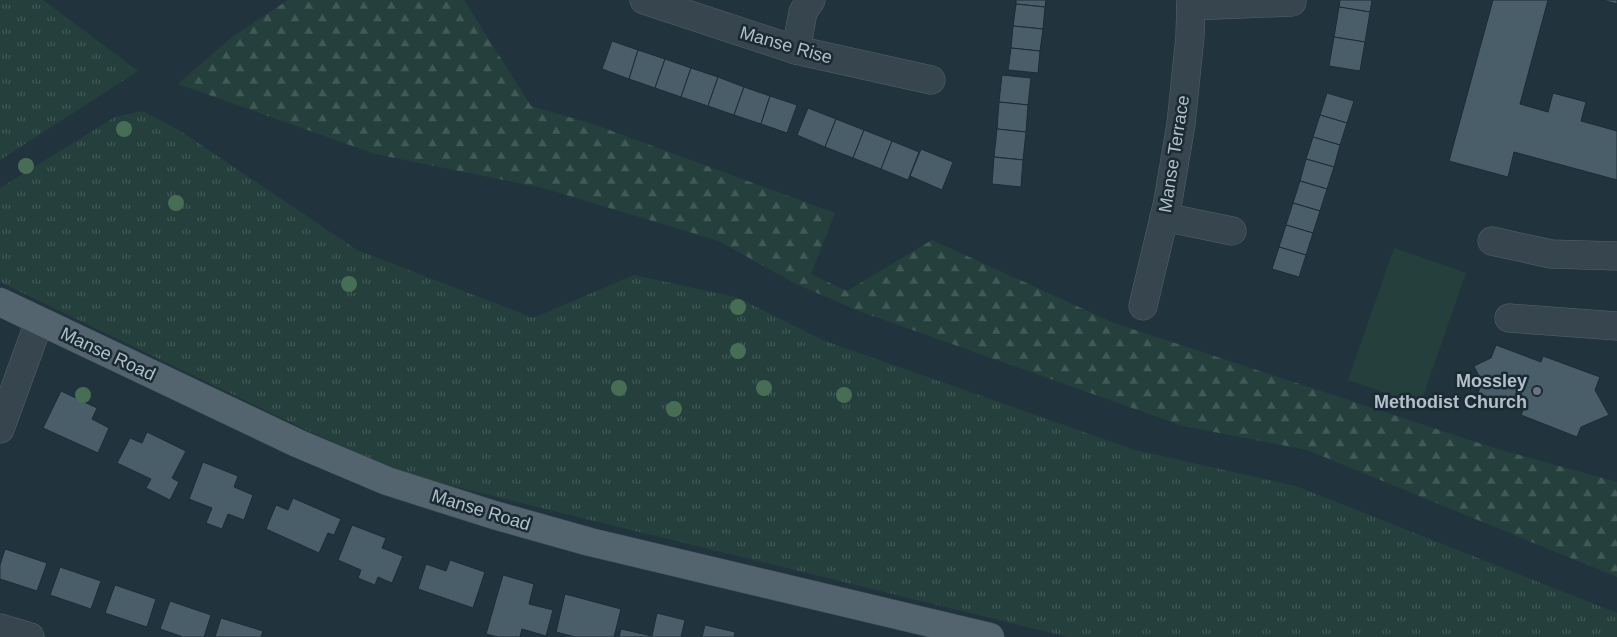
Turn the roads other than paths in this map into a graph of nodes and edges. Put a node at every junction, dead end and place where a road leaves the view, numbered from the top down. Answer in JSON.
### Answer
{"nodes":[{"id":1,"x":644,"y":0,"type":"edge"},
{"id":2,"x":811,"y":0,"type":"edge"},
{"id":3,"x":1292,"y":2,"type":"dead end"},
{"id":4,"x":1191,"y":3,"type":"edge"},
{"id":5,"x":796,"y":50,"type":"junction"},
{"id":6,"x":931,"y":80,"type":"dead end"},
{"id":7,"x":1164,"y":217,"type":"junction"},
{"id":8,"x":1232,"y":231,"type":"dead end"},
{"id":9,"x":1492,"y":241,"type":"dead end"},
{"id":10,"x":1617,"y":256,"type":"edge"},
{"id":11,"x":0,"y":302,"type":"edge"},
{"id":12,"x":1143,"y":306,"type":"dead end"},
{"id":13,"x":1510,"y":318,"type":"dead end"},
{"id":14,"x":39,"y":322,"type":"junction"},
{"id":15,"x":1617,"y":326,"type":"edge"},
{"id":16,"x":0,"y":429,"type":"edge"},
{"id":17,"x":0,"y":628,"type":"edge"},
{"id":18,"x":30,"y":637,"type":"edge"},
{"id":19,"x":990,"y":637,"type":"edge"}],
"edges":[{"from":1,"to":5,"type":"street","name":"Manse Rise"},
{"from":2,"to":5,"type":"street"},
{"from":3,"to":4,"type":"street"},
{"from":4,"to":7,"type":"street","name":"Manse Terrace"},
{"from":5,"to":6,"type":"street","name":"Manse Rise"},
{"from":7,"to":8,"type":"street"},
{"from":7,"to":12,"type":"street","name":"Manse Terrace"},
{"from":9,"to":10,"type":"street"},
{"from":11,"to":14,"type":"main road","name":"Manse Road"},
{"from":13,"to":15,"type":"street"},
{"from":14,"to":16,"type":"street"},
{"from":14,"to":19,"type":"main road","name":"Manse Road"},
{"from":17,"to":18,"type":"street"}]}
